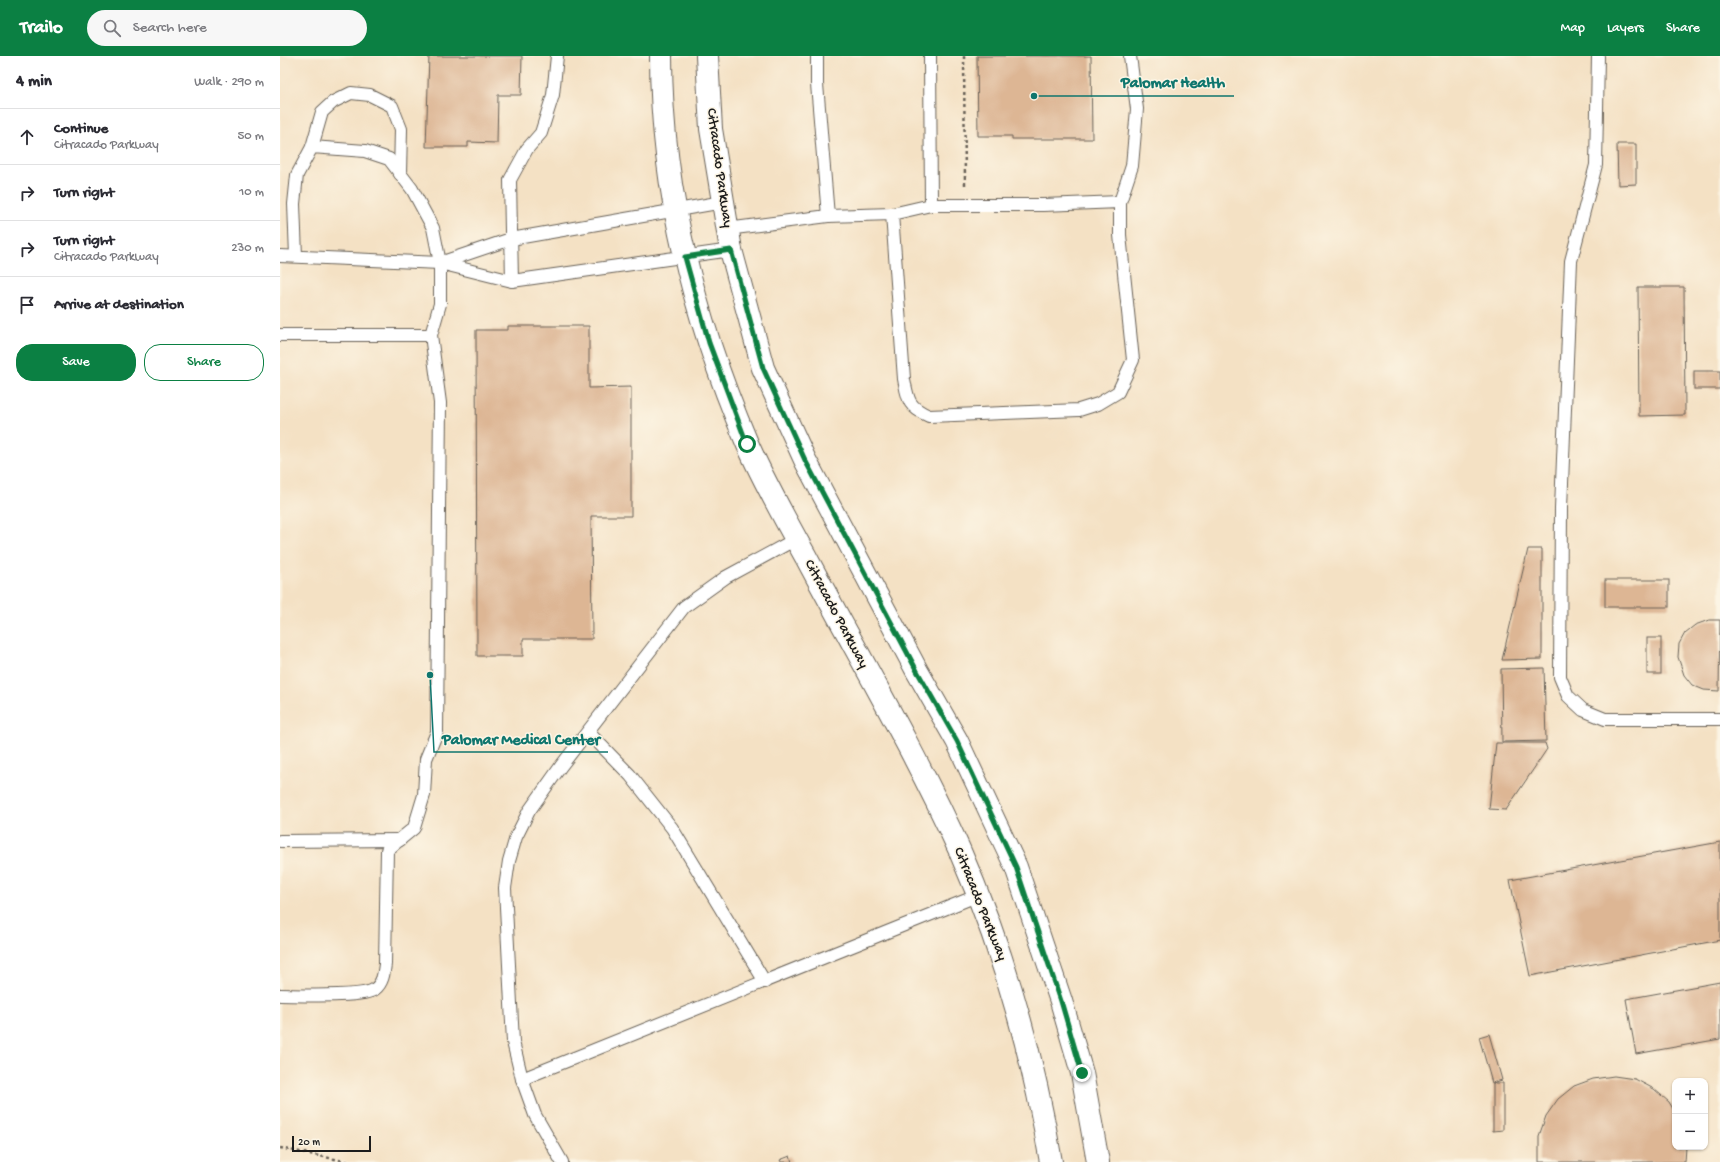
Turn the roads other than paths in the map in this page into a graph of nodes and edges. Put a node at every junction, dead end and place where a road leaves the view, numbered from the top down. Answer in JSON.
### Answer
{"nodes":[{"id":1,"x":557,"y":56,"type":"edge"},
{"id":2,"x":661,"y":56,"type":"edge"},
{"id":3,"x":707,"y":56,"type":"edge"},
{"id":4,"x":817,"y":56,"type":"edge"},
{"id":5,"x":930,"y":56,"type":"edge"},
{"id":6,"x":1130,"y":56,"type":"edge"},
{"id":7,"x":1598,"y":56,"type":"edge"},
{"id":8,"x":312,"y":147,"type":"junction"},
{"id":9,"x":400,"y":174,"type":"junction"},
{"id":10,"x":723,"y":202,"type":"junction"},
{"id":11,"x":1120,"y":202,"type":"junction"},
{"id":12,"x":932,"y":205,"type":"junction"},
{"id":13,"x":676,"y":210,"type":"junction"},
{"id":14,"x":892,"y":214,"type":"junction"},
{"id":15,"x":828,"y":216,"type":"junction"},
{"id":16,"x":727,"y":229,"type":"junction"},
{"id":17,"x":511,"y":239,"type":"junction"},
{"id":18,"x":731,"y":250,"type":"junction"},
{"id":19,"x":280,"y":256,"type":"edge"},
{"id":20,"x":296,"y":256,"type":"junction"},
{"id":21,"x":685,"y":257,"type":"junction"},
{"id":22,"x":440,"y":263,"type":"junction"},
{"id":23,"x":512,"y":281,"type":"junction"},
{"id":24,"x":431,"y":334,"type":"junction"},
{"id":25,"x":280,"y":335,"type":"edge"},
{"id":26,"x":796,"y":539,"type":"junction"},
{"id":27,"x":1720,"y":718,"type":"edge"},
{"id":28,"x":588,"y":732,"type":"junction"},
{"id":29,"x":400,"y":840,"type":"junction"},
{"id":30,"x":280,"y":841,"type":"edge"},
{"id":31,"x":979,"y":895,"type":"junction"},
{"id":32,"x":765,"y":982,"type":"junction"},
{"id":33,"x":280,"y":995,"type":"edge"},
{"id":34,"x":522,"y":1079,"type":"junction"},
{"id":35,"x":562,"y":1162,"type":"edge"},
{"id":36,"x":1051,"y":1162,"type":"edge"},
{"id":37,"x":1098,"y":1162,"type":"edge"}],
"edges":[{"from":1,"to":17,"type":"lane"},
{"from":2,"to":13,"type":"main road","name":"Citracado Parkway"},
{"from":3,"to":10,"type":"main road","name":"Citracado Parkway"},
{"from":4,"to":15,"type":"lane"},
{"from":5,"to":12,"type":"lane"},
{"from":6,"to":11,"type":"lane"},
{"from":7,"to":27,"type":"lane"},
{"from":8,"to":9,"type":"lane"},
{"from":8,"to":9,"type":"lane"},
{"from":8,"to":20,"type":"lane"},
{"from":9,"to":22,"type":"lane"},
{"from":10,"to":13,"type":"lane"},
{"from":10,"to":16,"type":"main road","name":"Citracado Parkway"},
{"from":11,"to":12,"type":"lane"},
{"from":11,"to":14,"type":"lane"},
{"from":12,"to":14,"type":"lane"},
{"from":13,"to":17,"type":"lane"},
{"from":13,"to":21,"type":"main road","name":"Citracado Parkway"},
{"from":14,"to":15,"type":"lane"},
{"from":15,"to":16,"type":"lane"},
{"from":16,"to":18,"type":"main road","name":"Citracado Parkway"},
{"from":17,"to":22,"type":"lane"},
{"from":17,"to":23,"type":"lane"},
{"from":18,"to":21,"type":"lane"},
{"from":18,"to":37,"type":"main road","name":"Citracado Parkway"},
{"from":19,"to":20,"type":"lane"},
{"from":20,"to":22,"type":"lane"},
{"from":21,"to":23,"type":"lane"},
{"from":21,"to":26,"type":"main road","name":"Citracado Parkway"},
{"from":22,"to":23,"type":"lane"},
{"from":22,"to":24,"type":"lane"},
{"from":24,"to":25,"type":"lane"},
{"from":24,"to":29,"type":"lane"},
{"from":26,"to":28,"type":"lane"},
{"from":26,"to":31,"type":"main road","name":"Citracado Parkway"},
{"from":28,"to":32,"type":"lane"},
{"from":28,"to":34,"type":"lane"},
{"from":29,"to":30,"type":"lane"},
{"from":29,"to":33,"type":"lane"},
{"from":31,"to":32,"type":"lane"},
{"from":31,"to":36,"type":"main road","name":"Citracado Parkway"},
{"from":32,"to":34,"type":"lane"},
{"from":34,"to":35,"type":"lane"}]}
